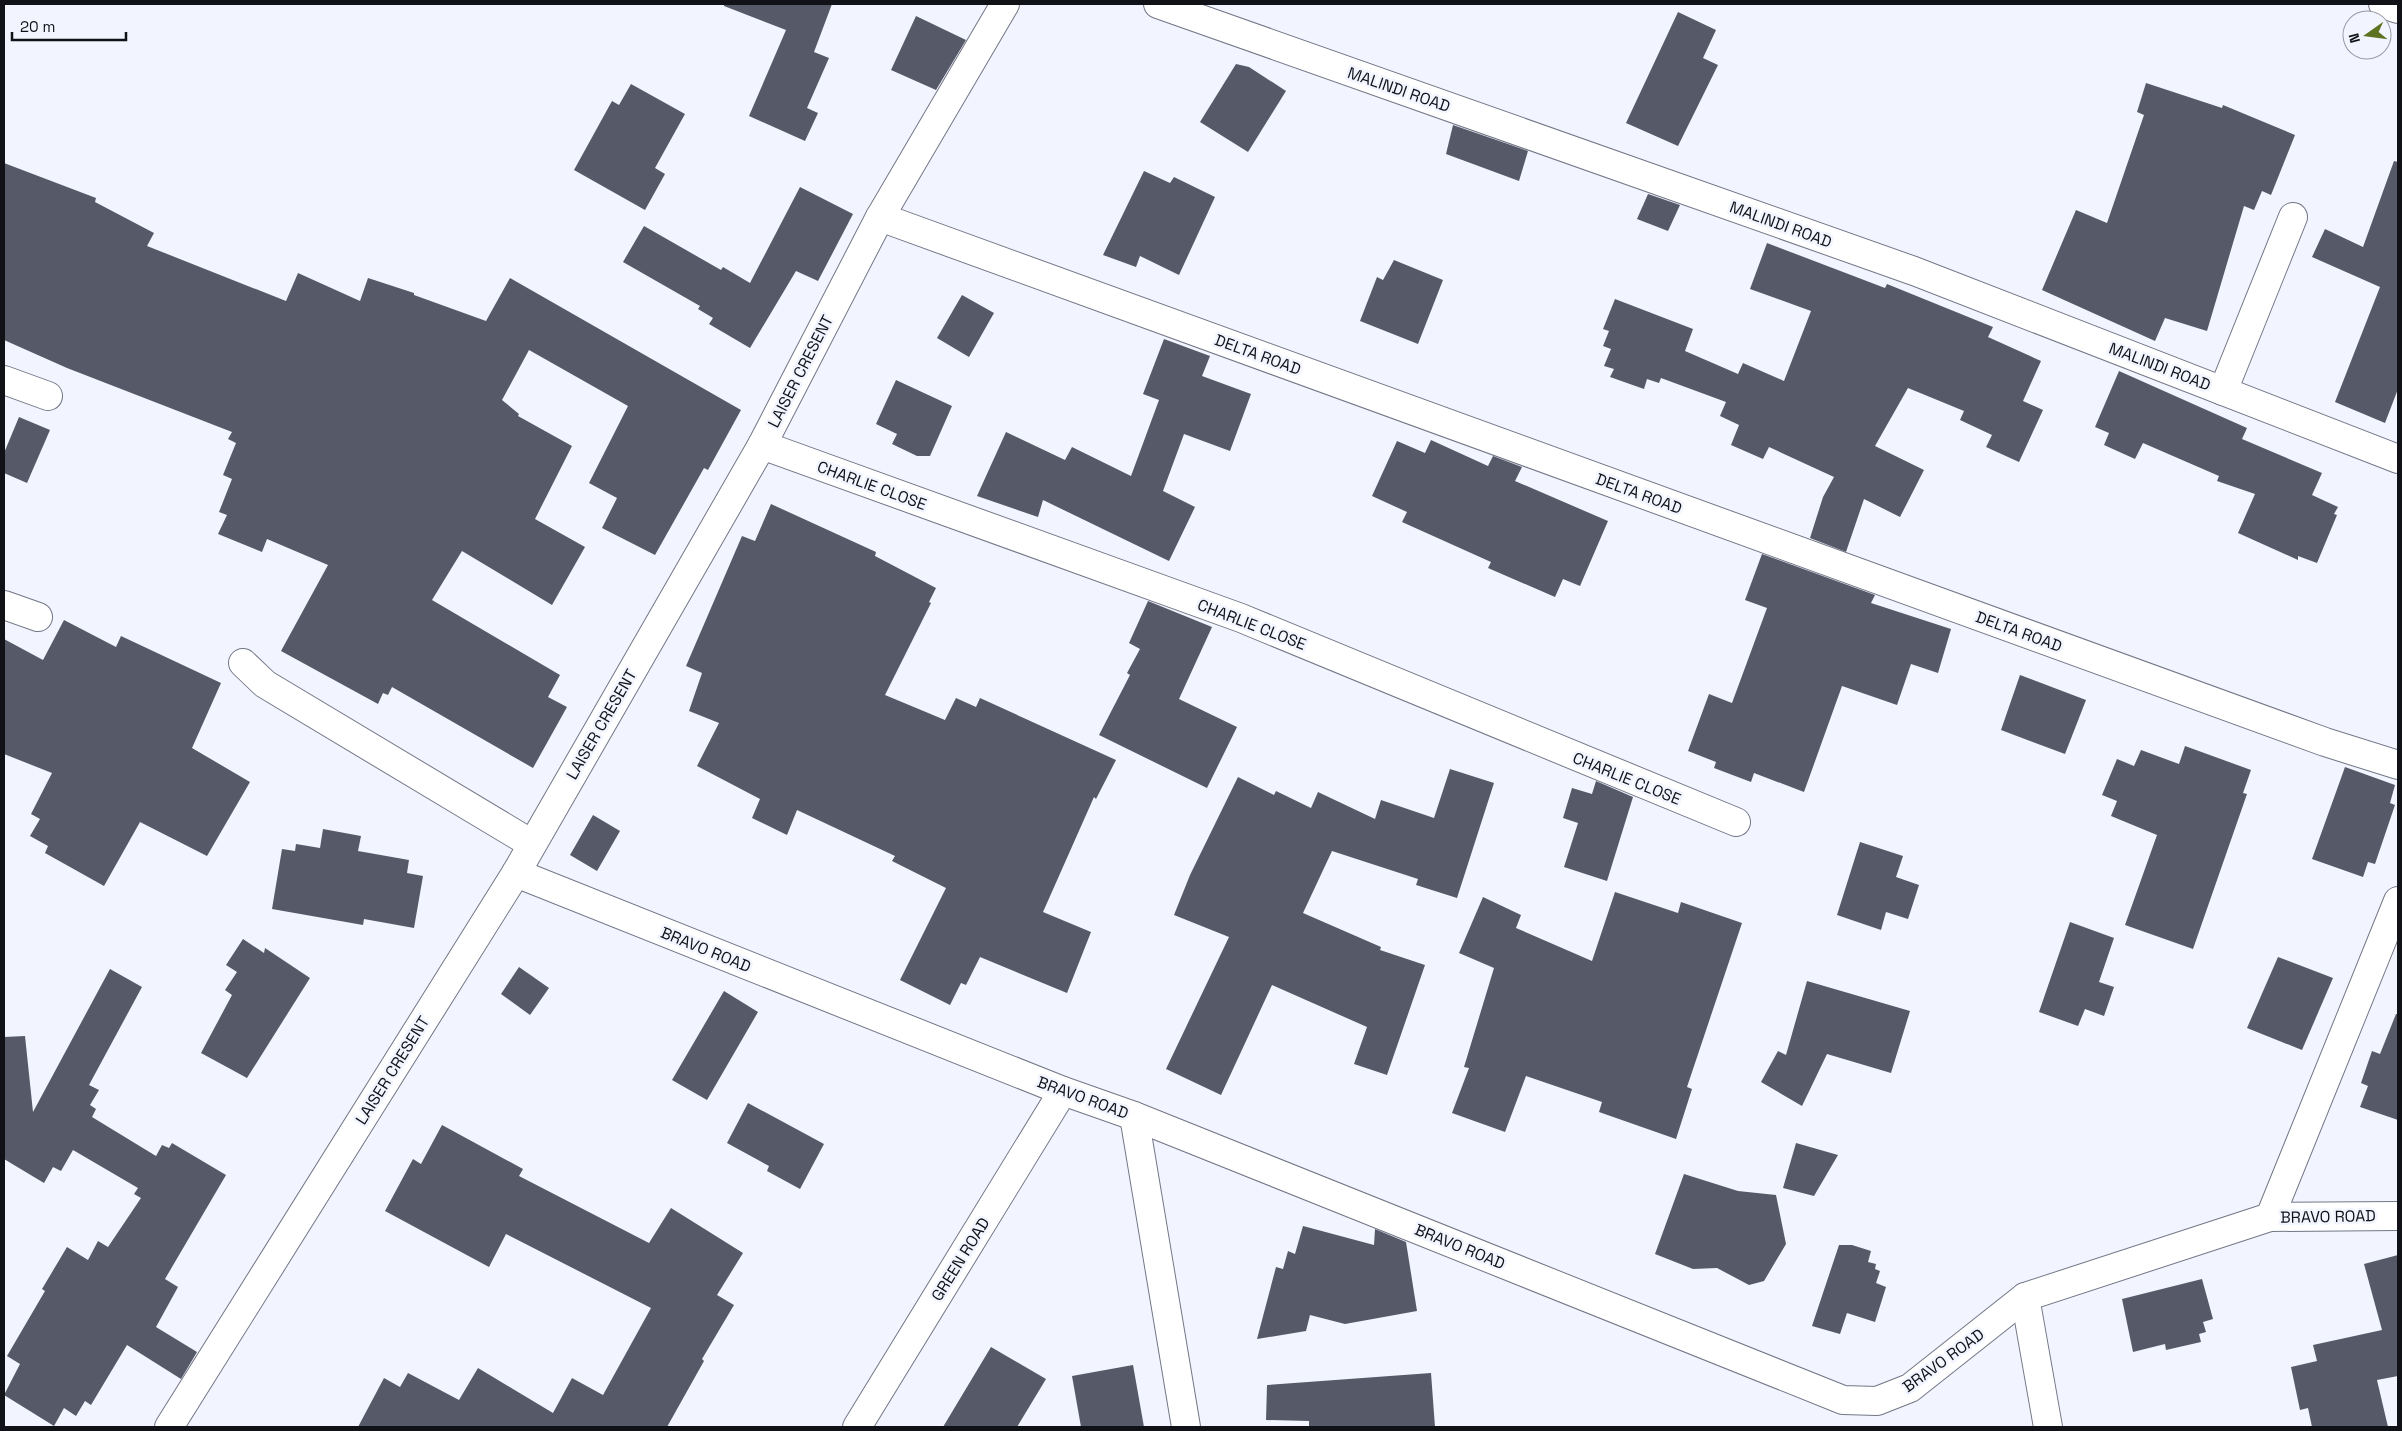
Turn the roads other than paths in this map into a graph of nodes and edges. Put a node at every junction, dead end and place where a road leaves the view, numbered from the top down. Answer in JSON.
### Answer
{"nodes":[{"id":1,"x":1005,"y":4,"type":"edge"},
{"id":2,"x":1158,"y":4,"type":"edge"},
{"id":3,"x":2383,"y":4,"type":"edge"},
{"id":4,"x":2398,"y":9,"type":"edge"},
{"id":5,"x":880,"y":217,"type":"junction"},
{"id":6,"x":2294,"y":217,"type":"dead end"},
{"id":7,"x":4,"y":380,"type":"edge"},
{"id":8,"x":2223,"y":391,"type":"junction"},
{"id":9,"x":48,"y":396,"type":"dead end"},
{"id":10,"x":762,"y":445,"type":"junction"},
{"id":11,"x":2398,"y":459,"type":"edge"},
{"id":12,"x":4,"y":605,"type":"edge"},
{"id":13,"x":38,"y":617,"type":"dead end"},
{"id":14,"x":243,"y":663,"type":"dead end"},
{"id":15,"x":2398,"y":765,"type":"edge"},
{"id":16,"x":1736,"y":822,"type":"dead end"},
{"id":17,"x":532,"y":844,"type":"junction"},
{"id":18,"x":516,"y":873,"type":"junction"},
{"id":19,"x":2398,"y":901,"type":"edge"},
{"id":20,"x":1063,"y":1091,"type":"junction"},
{"id":21,"x":1134,"y":1116,"type":"junction"},
{"id":22,"x":2398,"y":1216,"type":"edge"},
{"id":23,"x":2270,"y":1217,"type":"junction"},
{"id":24,"x":2025,"y":1297,"type":"junction"},
{"id":25,"x":169,"y":1427,"type":"edge"},
{"id":26,"x":857,"y":1427,"type":"edge"},
{"id":27,"x":1186,"y":1427,"type":"edge"},
{"id":28,"x":2048,"y":1427,"type":"edge"}],
"edges":[{"from":1,"to":5,"type":"street","name":"LAISER CRESENT"},
{"from":2,"to":8,"type":"street","name":"MALINDI ROAD"},
{"from":3,"to":4,"type":"street"},
{"from":5,"to":10,"type":"street","name":"LAISER CRESENT"},
{"from":5,"to":15,"type":"street","name":"DELTA ROAD"},
{"from":6,"to":8,"type":"street"},
{"from":7,"to":9,"type":"street"},
{"from":8,"to":11,"type":"street","name":"MALINDI ROAD"},
{"from":10,"to":16,"type":"street","name":"CHARLIE CLOSE"},
{"from":10,"to":17,"type":"street","name":"LAISER CRESENT"},
{"from":12,"to":13,"type":"street"},
{"from":14,"to":17,"type":"street"},
{"from":17,"to":18,"type":"street","name":"LAISER CRESENT"},
{"from":18,"to":20,"type":"street","name":"BRAVO ROAD"},
{"from":18,"to":25,"type":"street","name":"LAISER CRESENT"},
{"from":19,"to":23,"type":"street"},
{"from":20,"to":21,"type":"street","name":"BRAVO ROAD"},
{"from":20,"to":26,"type":"street","name":"GREEN ROAD"},
{"from":21,"to":24,"type":"street","name":"BRAVO ROAD"},
{"from":21,"to":27,"type":"street"},
{"from":22,"to":23,"type":"street","name":"BRAVO ROAD"},
{"from":23,"to":24,"type":"street","name":"BRAVO ROAD"},
{"from":24,"to":28,"type":"street"}]}
